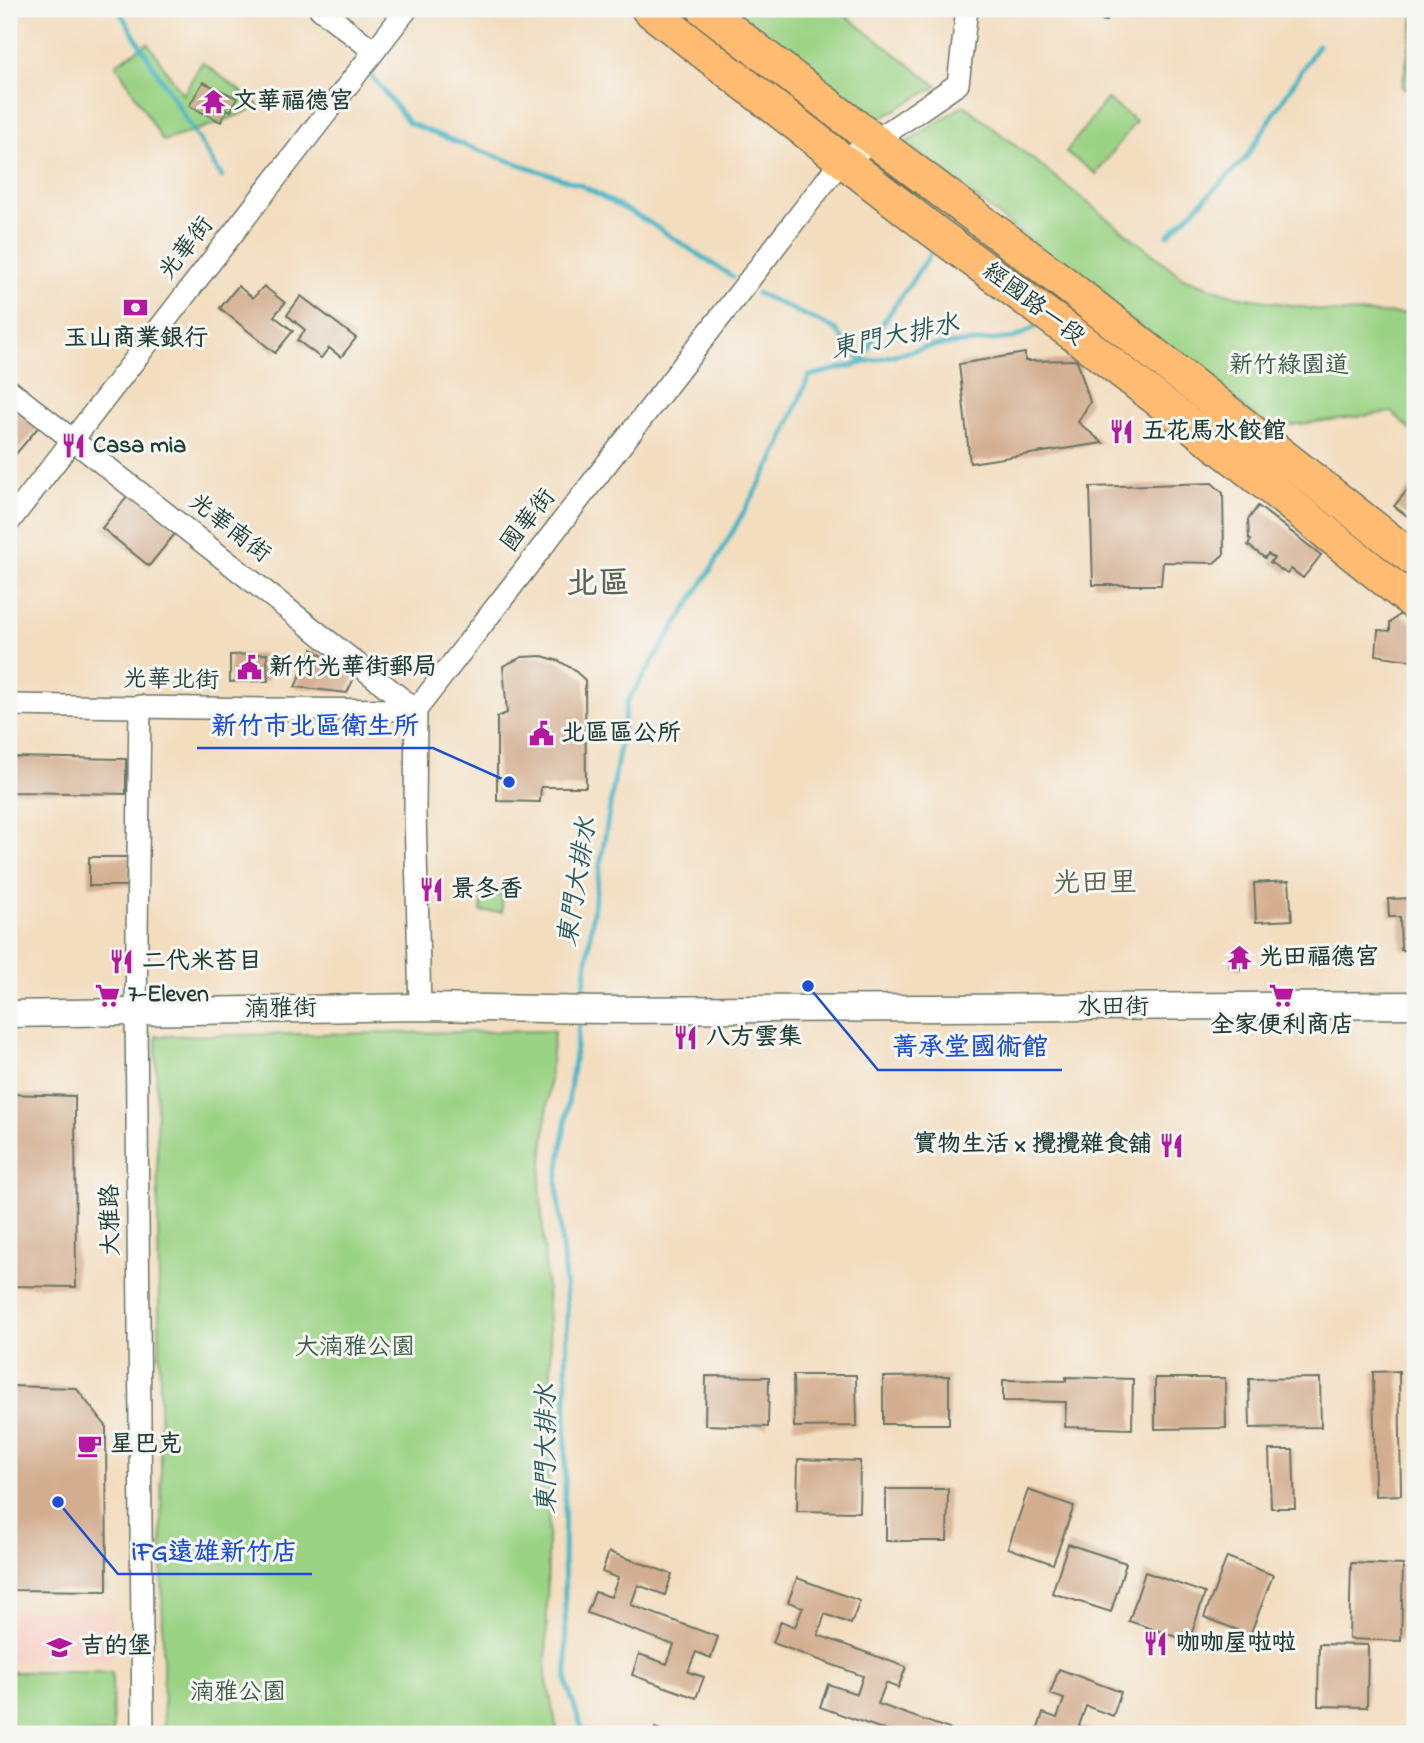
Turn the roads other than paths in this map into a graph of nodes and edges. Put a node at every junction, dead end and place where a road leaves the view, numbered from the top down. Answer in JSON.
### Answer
{"nodes":[{"id":1,"x":320,"y":9,"type":"edge"},
{"id":2,"x":407,"y":9,"type":"edge"},
{"id":3,"x":648,"y":9,"type":"edge"},
{"id":4,"x":704,"y":9,"type":"edge"},
{"id":5,"x":967,"y":9,"type":"edge"},
{"id":6,"x":374,"y":51,"type":"junction"},
{"id":7,"x":875,"y":141,"type":"junction"},
{"id":8,"x":842,"y":160,"type":"junction"},
{"id":9,"x":9,"y":390,"type":"edge"},
{"id":10,"x":72,"y":440,"type":"junction"},
{"id":11,"x":9,"y":522,"type":"edge"},
{"id":12,"x":1415,"y":560,"type":"edge"},
{"id":13,"x":1415,"y":604,"type":"edge"},
{"id":14,"x":9,"y":705,"type":"edge"},
{"id":15,"x":140,"y":706,"type":"junction"},
{"id":16,"x":416,"y":709,"type":"junction"},
{"id":17,"x":1415,"y":1005,"type":"edge"},
{"id":18,"x":420,"y":1007,"type":"junction"},
{"id":19,"x":554,"y":1010,"type":"joint"},
{"id":20,"x":136,"y":1013,"type":"junction"},
{"id":21,"x":9,"y":1014,"type":"edge"},
{"id":22,"x":142,"y":1734,"type":"edge"}],
"edges":[{"from":1,"to":6,"type":"street"},
{"from":2,"to":6,"type":"street","name":"光華街"},
{"from":3,"to":8,"type":"main road","name":"經國路一段"},
{"from":4,"to":7,"type":"main road","name":"經國路一段"},
{"from":5,"to":7,"type":"street","name":"國華街"},
{"from":6,"to":10,"type":"street","name":"光華街"},
{"from":7,"to":8,"type":"street","name":"國華街"},
{"from":7,"to":12,"type":"main road","name":"經國路一段"},
{"from":8,"to":13,"type":"main road","name":"經國路一段"},
{"from":8,"to":16,"type":"street","name":"國華街"},
{"from":9,"to":10,"type":"street","name":"光華南街"},
{"from":10,"to":11,"type":"street","name":"光華街"},
{"from":10,"to":16,"type":"street","name":"光華南街"},
{"from":14,"to":15,"type":"street","name":"光華北街"},
{"from":15,"to":16,"type":"street","name":"光華北街"},
{"from":15,"to":20,"type":"street","name":"大雅路"},
{"from":16,"to":18,"type":"street"},
{"from":17,"to":19,"type":"street","name":"水田街"},
{"from":18,"to":19,"type":"street","name":"湳雅街"},
{"from":18,"to":20,"type":"street","name":"湳雅街"},
{"from":20,"to":21,"type":"street","name":"湳雅街"},
{"from":20,"to":22,"type":"street","name":"大雅路"}]}
